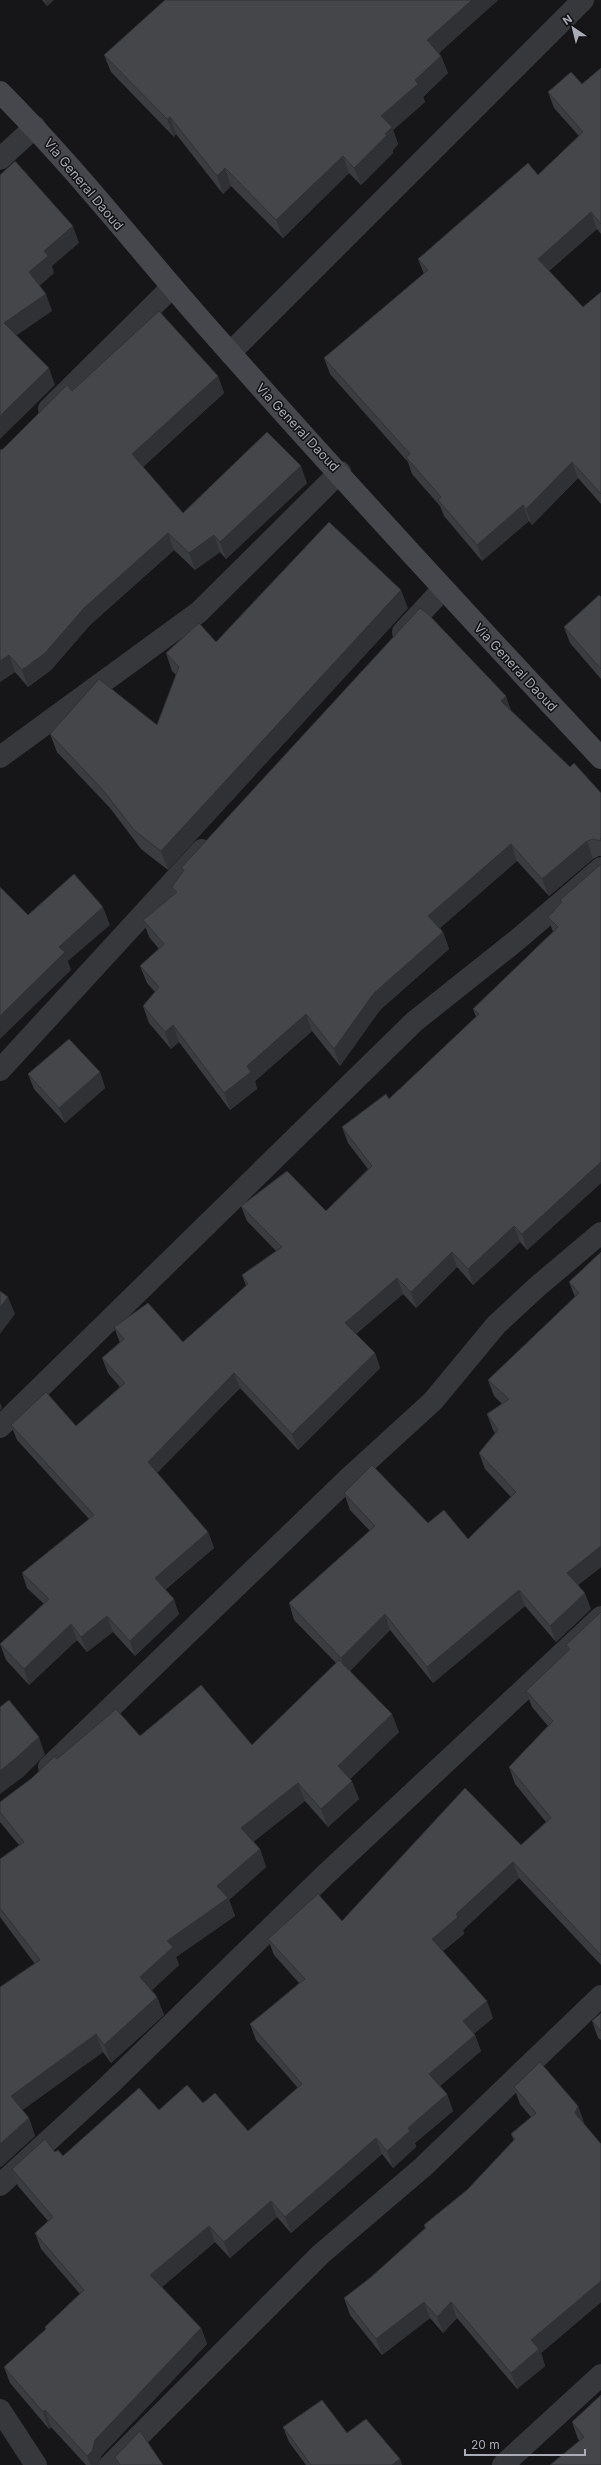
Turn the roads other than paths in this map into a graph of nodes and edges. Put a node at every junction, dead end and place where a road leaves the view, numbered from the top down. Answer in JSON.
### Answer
{"nodes":[{"id":1,"x":583,"y":0,"type":"edge"},
{"id":2,"x":0,"y":92,"type":"edge"},
{"id":3,"x":35,"y":127,"type":"junction"},
{"id":4,"x":0,"y":159,"type":"edge"},
{"id":5,"x":172,"y":287,"type":"junction"},
{"id":6,"x":230,"y":353,"type":"junction"},
{"id":7,"x":33,"y":426,"type":"edge"},
{"id":8,"x":340,"y":472,"type":"junction"},
{"id":9,"x":443,"y":589,"type":"junction"},
{"id":10,"x":389,"y":648,"type":"edge"},
{"id":11,"x":0,"y":757,"type":"edge"},
{"id":12,"x":601,"y":758,"type":"edge"},
{"id":13,"x":216,"y":835,"type":"edge"},
{"id":14,"x":601,"y":868,"type":"edge"},
{"id":15,"x":0,"y":1070,"type":"edge"},
{"id":16,"x":601,"y":1233,"type":"edge"},
{"id":17,"x":0,"y":1427,"type":"edge"},
{"id":18,"x":601,"y":1617,"type":"edge"},
{"id":19,"x":36,"y":1780,"type":"edge"},
{"id":20,"x":601,"y":1996,"type":"edge"},
{"id":21,"x":0,"y":2185,"type":"edge"},
{"id":22,"x":601,"y":2375,"type":"edge"},
{"id":23,"x":0,"y":2410,"type":"edge"},
{"id":24,"x":36,"y":2465,"type":"edge"},
{"id":25,"x":110,"y":2465,"type":"edge"},
{"id":26,"x":503,"y":2465,"type":"edge"}],
"edges":[{"from":1,"to":6,"type":"street"},
{"from":2,"to":3,"type":"main road","name":"Via General Daoud"},
{"from":3,"to":4,"type":"street"},
{"from":3,"to":5,"type":"main road","name":"Via General Daoud"},
{"from":5,"to":6,"type":"main road","name":"Via General Daoud"},
{"from":5,"to":7,"type":"street"},
{"from":6,"to":8,"type":"main road","name":"Via General Daoud"},
{"from":8,"to":9,"type":"main road","name":"Via General Daoud"},
{"from":8,"to":11,"type":"street"},
{"from":9,"to":10,"type":"street"},
{"from":9,"to":12,"type":"main road","name":"Via General Daoud"},
{"from":13,"to":15,"type":"street"},
{"from":14,"to":17,"type":"street"},
{"from":16,"to":19,"type":"street"},
{"from":18,"to":21,"type":"street"},
{"from":20,"to":25,"type":"street"},
{"from":22,"to":26,"type":"street"},
{"from":23,"to":24,"type":"street"}]}
